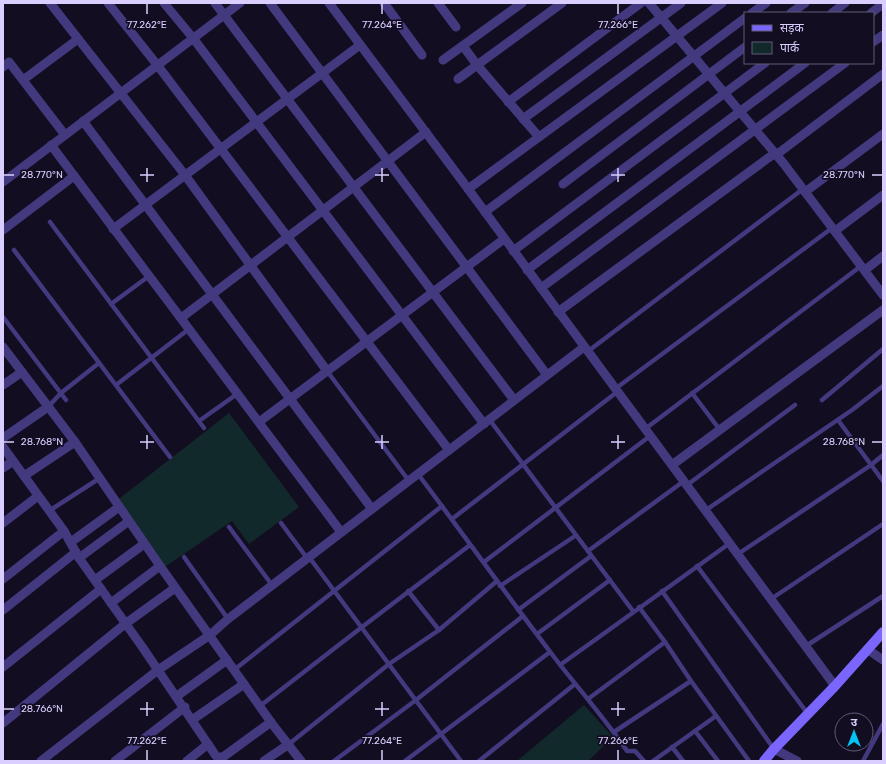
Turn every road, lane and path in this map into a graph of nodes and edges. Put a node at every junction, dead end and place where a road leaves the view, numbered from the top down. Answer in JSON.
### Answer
{"nodes":[{"id":1,"x":50,"y":3,"type":"edge"},
{"id":2,"x":108,"y":3,"type":"edge"},
{"id":3,"x":164,"y":3,"type":"edge"},
{"id":4,"x":215,"y":3,"type":"edge"},
{"id":5,"x":240,"y":3,"type":"edge"},
{"id":6,"x":270,"y":3,"type":"edge"},
{"id":7,"x":329,"y":3,"type":"edge"},
{"id":8,"x":384,"y":3,"type":"edge"},
{"id":9,"x":438,"y":3,"type":"edge"},
{"id":10,"x":522,"y":3,"type":"edge"},
{"id":11,"x":562,"y":3,"type":"edge"},
{"id":12,"x":641,"y":3,"type":"edge"},
{"id":13,"x":649,"y":3,"type":"edge"},
{"id":14,"x":681,"y":3,"type":"edge"},
{"id":15,"x":722,"y":3,"type":"edge"},
{"id":16,"x":766,"y":3,"type":"edge"},
{"id":17,"x":805,"y":3,"type":"edge"},
{"id":18,"x":845,"y":3,"type":"edge"},
{"id":19,"x":883,"y":4,"type":"edge"},
{"id":20,"x":753,"y":12,"type":"edge"},
{"id":21,"x":793,"y":12,"type":"edge"},
{"id":22,"x":833,"y":12,"type":"edge"},
{"id":23,"x":872,"y":12,"type":"edge"},
{"id":24,"x":224,"y":15,"type":"junction"},
{"id":25,"x":662,"y":18,"type":"junction"},
{"id":26,"x":744,"y":19,"type":"edge"},
{"id":27,"x":456,"y":27,"type":"dead end"},
{"id":28,"x":883,"y":35,"type":"edge"},
{"id":29,"x":677,"y":36,"type":"junction"},
{"id":30,"x":193,"y":38,"type":"junction"},
{"id":31,"x":78,"y":39,"type":"junction"},
{"id":32,"x":874,"y":41,"type":"edge"},
{"id":33,"x":360,"y":45,"type":"junction"},
{"id":34,"x":462,"y":46,"type":"junction"},
{"id":35,"x":744,"y":49,"type":"edge"},
{"id":36,"x":422,"y":55,"type":"dead end"},
{"id":37,"x":694,"y":56,"type":"junction"},
{"id":38,"x":443,"y":60,"type":"dead end"},
{"id":39,"x":764,"y":64,"type":"edge"},
{"id":40,"x":804,"y":64,"type":"edge"},
{"id":41,"x":844,"y":64,"type":"edge"},
{"id":42,"x":477,"y":65,"type":"junction"},
{"id":43,"x":158,"y":66,"type":"junction"},
{"id":44,"x":3,"y":67,"type":"edge"},
{"id":45,"x":322,"y":73,"type":"junction"},
{"id":46,"x":709,"y":74,"type":"junction"},
{"id":47,"x":883,"y":74,"type":"edge"},
{"id":48,"x":458,"y":79,"type":"dead end"},
{"id":49,"x":23,"y":80,"type":"junction"},
{"id":50,"x":120,"y":93,"type":"junction"},
{"id":51,"x":725,"y":93,"type":"junction"},
{"id":52,"x":287,"y":99,"type":"junction"},
{"id":53,"x":508,"y":102,"type":"junction"},
{"id":54,"x":740,"y":112,"type":"junction"},
{"id":55,"x":523,"y":119,"type":"junction"},
{"id":56,"x":83,"y":121,"type":"junction"},
{"id":57,"x":256,"y":122,"type":"junction"},
{"id":58,"x":756,"y":130,"type":"junction"},
{"id":59,"x":426,"y":132,"type":"junction"},
{"id":60,"x":883,"y":134,"type":"edge"},
{"id":61,"x":65,"y":135,"type":"junction"},
{"id":62,"x":539,"y":138,"type":"junction"},
{"id":63,"x":51,"y":145,"type":"junction"},
{"id":64,"x":221,"y":148,"type":"junction"},
{"id":65,"x":776,"y":154,"type":"junction"},
{"id":66,"x":388,"y":161,"type":"junction"},
{"id":67,"x":185,"y":175,"type":"junction"},
{"id":68,"x":74,"y":176,"type":"junction"},
{"id":69,"x":3,"y":182,"type":"edge"},
{"id":70,"x":563,"y":184,"type":"dead end"},
{"id":71,"x":354,"y":187,"type":"junction"},
{"id":72,"x":468,"y":189,"type":"junction"},
{"id":73,"x":804,"y":190,"type":"junction"},
{"id":74,"x":883,"y":195,"type":"edge"},
{"id":75,"x":146,"y":205,"type":"junction"},
{"id":76,"x":323,"y":210,"type":"junction"},
{"id":77,"x":485,"y":212,"type":"junction"},
{"id":78,"x":50,"y":222,"type":"dead end"},
{"id":79,"x":113,"y":229,"type":"junction"},
{"id":80,"x":834,"y":229,"type":"junction"},
{"id":81,"x":3,"y":230,"type":"edge"},
{"id":82,"x":287,"y":237,"type":"junction"},
{"id":83,"x":504,"y":239,"type":"junction"},
{"id":84,"x":14,"y":250,"type":"dead end"},
{"id":85,"x":513,"y":251,"type":"junction"},
{"id":86,"x":883,"y":256,"type":"edge"},
{"id":87,"x":250,"y":265,"type":"junction"},
{"id":88,"x":467,"y":267,"type":"junction"},
{"id":89,"x":863,"y":268,"type":"junction"},
{"id":90,"x":527,"y":270,"type":"junction"},
{"id":91,"x":148,"y":276,"type":"junction"},
{"id":92,"x":541,"y":288,"type":"junction"},
{"id":93,"x":433,"y":292,"type":"junction"},
{"id":94,"x":212,"y":294,"type":"junction"},
{"id":95,"x":883,"y":295,"type":"edge"},
{"id":96,"x":111,"y":304,"type":"junction"},
{"id":97,"x":883,"y":310,"type":"edge"},
{"id":98,"x":558,"y":312,"type":"junction"},
{"id":99,"x":402,"y":315,"type":"junction"},
{"id":100,"x":3,"y":317,"type":"edge"},
{"id":101,"x":180,"y":318,"type":"junction"},
{"id":102,"x":189,"y":329,"type":"junction"},
{"id":103,"x":367,"y":342,"type":"junction"},
{"id":104,"x":3,"y":347,"type":"edge"},
{"id":105,"x":883,"y":349,"type":"edge"},
{"id":106,"x":585,"y":350,"type":"junction"},
{"id":107,"x":151,"y":358,"type":"junction"},
{"id":108,"x":99,"y":362,"type":"junction"},
{"id":109,"x":327,"y":371,"type":"junction"},
{"id":110,"x":22,"y":372,"type":"junction"},
{"id":111,"x":547,"y":375,"type":"junction"},
{"id":112,"x":3,"y":385,"type":"edge"},
{"id":113,"x":116,"y":386,"type":"junction"},
{"id":114,"x":883,"y":386,"type":"edge"},
{"id":115,"x":616,"y":390,"type":"junction"},
{"id":116,"x":61,"y":393,"type":"junction"},
{"id":117,"x":692,"y":393,"type":"junction"},
{"id":118,"x":237,"y":394,"type":"junction"},
{"id":119,"x":290,"y":399,"type":"junction"},
{"id":120,"x":66,"y":400,"type":"dead end"},
{"id":121,"x":514,"y":400,"type":"junction"},
{"id":122,"x":822,"y":400,"type":"dead end"},
{"id":123,"x":795,"y":405,"type":"dead end"},
{"id":124,"x":48,"y":407,"type":"junction"},
{"id":125,"x":838,"y":420,"type":"junction"},
{"id":126,"x":199,"y":421,"type":"junction"},
{"id":127,"x":259,"y":422,"type":"junction"},
{"id":128,"x":486,"y":422,"type":"junction"},
{"id":129,"x":204,"y":428,"type":"dead end"},
{"id":130,"x":645,"y":429,"type":"junction"},
{"id":131,"x":720,"y":430,"type":"junction"},
{"id":132,"x":650,"y":436,"type":"junction"},
{"id":133,"x":3,"y":438,"type":"edge"},
{"id":134,"x":75,"y":442,"type":"junction"},
{"id":135,"x":3,"y":447,"type":"edge"},
{"id":136,"x":449,"y":450,"type":"junction"},
{"id":137,"x":883,"y":455,"type":"edge"},
{"id":138,"x":170,"y":457,"type":"dead end"},
{"id":139,"x":13,"y":461,"type":"junction"},
{"id":140,"x":523,"y":464,"type":"junction"},
{"id":141,"x":672,"y":465,"type":"junction"},
{"id":142,"x":871,"y":465,"type":"junction"},
{"id":143,"x":3,"y":468,"type":"edge"},
{"id":144,"x":418,"y":474,"type":"junction"},
{"id":145,"x":24,"y":476,"type":"junction"},
{"id":146,"x":100,"y":478,"type":"junction"},
{"id":147,"x":409,"y":481,"type":"junction"},
{"id":148,"x":883,"y":481,"type":"edge"},
{"id":149,"x":686,"y":483,"type":"junction"},
{"id":150,"x":38,"y":496,"type":"junction"},
{"id":151,"x":442,"y":506,"type":"junction"},
{"id":152,"x":119,"y":507,"type":"junction"},
{"id":153,"x":556,"y":508,"type":"junction"},
{"id":154,"x":372,"y":509,"type":"junction"},
{"id":155,"x":706,"y":510,"type":"junction"},
{"id":156,"x":49,"y":512,"type":"junction"},
{"id":157,"x":452,"y":519,"type":"junction"},
{"id":158,"x":129,"y":521,"type":"junction"},
{"id":159,"x":3,"y":523,"type":"edge"},
{"id":160,"x":281,"y":523,"type":"dead end"},
{"id":161,"x":883,"y":524,"type":"edge"},
{"id":162,"x":229,"y":527,"type":"dead end"},
{"id":163,"x":64,"y":531,"type":"junction"},
{"id":164,"x":341,"y":532,"type":"junction"},
{"id":165,"x":575,"y":536,"type":"junction"},
{"id":166,"x":71,"y":542,"type":"junction"},
{"id":167,"x":730,"y":543,"type":"junction"},
{"id":168,"x":144,"y":544,"type":"junction"},
{"id":169,"x":470,"y":545,"type":"junction"},
{"id":170,"x":590,"y":554,"type":"junction"},
{"id":171,"x":738,"y":554,"type":"junction"},
{"id":172,"x":78,"y":555,"type":"junction"},
{"id":173,"x":184,"y":557,"type":"dead end"},
{"id":174,"x":308,"y":558,"type":"junction"},
{"id":175,"x":484,"y":562,"type":"junction"},
{"id":176,"x":160,"y":566,"type":"junction"},
{"id":177,"x":697,"y":566,"type":"junction"},
{"id":178,"x":3,"y":579,"type":"edge"},
{"id":179,"x":95,"y":580,"type":"junction"},
{"id":180,"x":610,"y":580,"type":"junction"},
{"id":181,"x":496,"y":581,"type":"junction"},
{"id":182,"x":272,"y":585,"type":"junction"},
{"id":183,"x":500,"y":586,"type":"junction"},
{"id":184,"x":175,"y":588,"type":"junction"},
{"id":185,"x":101,"y":589,"type":"junction"},
{"id":186,"x":335,"y":591,"type":"junction"},
{"id":187,"x":408,"y":591,"type":"junction"},
{"id":188,"x":662,"y":591,"type":"junction"},
{"id":189,"x":883,"y":596,"type":"edge"},
{"id":190,"x":771,"y":599,"type":"junction"},
{"id":191,"x":112,"y":603,"type":"junction"},
{"id":192,"x":639,"y":607,"type":"junction"},
{"id":193,"x":3,"y":610,"type":"edge"},
{"id":194,"x":518,"y":610,"type":"junction"},
{"id":195,"x":633,"y":611,"type":"junction"},
{"id":196,"x":523,"y":616,"type":"junction"},
{"id":197,"x":228,"y":619,"type":"junction"},
{"id":198,"x":126,"y":624,"type":"junction"},
{"id":199,"x":362,"y":627,"type":"junction"},
{"id":200,"x":439,"y":630,"type":"junction"},
{"id":201,"x":883,"y":632,"type":"edge"},
{"id":202,"x":537,"y":634,"type":"junction"},
{"id":203,"x":210,"y":635,"type":"junction"},
{"id":204,"x":665,"y":642,"type":"junction"},
{"id":205,"x":806,"y":646,"type":"junction"},
{"id":206,"x":867,"y":649,"type":"junction"},
{"id":207,"x":550,"y":652,"type":"junction"},
{"id":208,"x":227,"y":660,"type":"junction"},
{"id":209,"x":883,"y":660,"type":"edge"},
{"id":210,"x":389,"y":664,"type":"junction"},
{"id":211,"x":560,"y":665,"type":"junction"},
{"id":212,"x":3,"y":667,"type":"edge"},
{"id":213,"x":158,"y":670,"type":"junction"},
{"id":214,"x":234,"y":670,"type":"junction"},
{"id":215,"x":691,"y":681,"type":"junction"},
{"id":216,"x":244,"y":684,"type":"junction"},
{"id":217,"x":575,"y":684,"type":"junction"},
{"id":218,"x":835,"y":686,"type":"junction"},
{"id":219,"x":177,"y":696,"type":"junction"},
{"id":220,"x":588,"y":699,"type":"junction"},
{"id":221,"x":416,"y":700,"type":"junction"},
{"id":222,"x":260,"y":706,"type":"junction"},
{"id":223,"x":184,"y":707,"type":"junction"},
{"id":224,"x":808,"y":714,"type":"junction"},
{"id":225,"x":716,"y":716,"type":"junction"},
{"id":226,"x":192,"y":720,"type":"junction"},
{"id":227,"x":271,"y":722,"type":"junction"},
{"id":228,"x":3,"y":723,"type":"edge"},
{"id":229,"x":883,"y":724,"type":"edge"},
{"id":230,"x":695,"y":731,"type":"junction"},
{"id":231,"x":614,"y":732,"type":"junction"},
{"id":232,"x":440,"y":734,"type":"junction"},
{"id":233,"x":208,"y":744,"type":"junction"},
{"id":234,"x":289,"y":744,"type":"junction"},
{"id":235,"x":672,"y":747,"type":"junction"},
{"id":236,"x":774,"y":748,"type":"junction"},
{"id":237,"x":41,"y":761,"type":"edge"},
{"id":238,"x":115,"y":761,"type":"edge"},
{"id":239,"x":187,"y":761,"type":"edge"},
{"id":240,"x":264,"y":761,"type":"edge"},
{"id":241,"x":301,"y":761,"type":"edge"},
{"id":242,"x":334,"y":761,"type":"edge"},
{"id":243,"x":405,"y":761,"type":"edge"},
{"id":244,"x":461,"y":761,"type":"edge"},
{"id":245,"x":479,"y":761,"type":"edge"},
{"id":246,"x":644,"y":761,"type":"edge"},
{"id":247,"x":653,"y":761,"type":"edge"},
{"id":248,"x":683,"y":761,"type":"edge"},
{"id":249,"x":718,"y":761,"type":"edge"},
{"id":250,"x":749,"y":761,"type":"edge"},
{"id":251,"x":764,"y":761,"type":"edge"},
{"id":252,"x":797,"y":761,"type":"edge"},
{"id":253,"x":863,"y":761,"type":"edge"}],
"edges":[{"from":1,"to":31,"type":"street"},
{"from":2,"to":43,"type":"street"},
{"from":3,"to":30,"type":"street"},
{"from":4,"to":24,"type":"street"},
{"from":5,"to":24,"type":"street"},
{"from":6,"to":45,"type":"street"},
{"from":7,"to":33,"type":"street"},
{"from":8,"to":36,"type":"street"},
{"from":9,"to":27,"type":"street"},
{"from":10,"to":34,"type":"street"},
{"from":11,"to":42,"type":"street"},
{"from":12,"to":53,"type":"street"},
{"from":13,"to":25,"type":"street"},
{"from":14,"to":25,"type":"street"},
{"from":15,"to":29,"type":"street"},
{"from":16,"to":20,"type":"street"},
{"from":17,"to":21,"type":"street"},
{"from":18,"to":22,"type":"street"},
{"from":19,"to":23,"type":"street"},
{"from":24,"to":30,"type":"street"},
{"from":24,"to":52,"type":"street"},
{"from":25,"to":29,"type":"street"},
{"from":25,"to":55,"type":"street"},
{"from":26,"to":37,"type":"street"},
{"from":28,"to":32,"type":"street"},
{"from":29,"to":37,"type":"street"},
{"from":29,"to":62,"type":"street"},
{"from":30,"to":43,"type":"street"},
{"from":30,"to":57,"type":"street"},
{"from":31,"to":49,"type":"street"},
{"from":31,"to":50,"type":"street"},
{"from":33,"to":45,"type":"street"},
{"from":33,"to":59,"type":"street"},
{"from":34,"to":38,"type":"street"},
{"from":34,"to":42,"type":"street"},
{"from":35,"to":46,"type":"street"},
{"from":37,"to":46,"type":"street"},
{"from":37,"to":77,"type":"street"},
{"from":39,"to":51,"type":"street"},
{"from":40,"to":54,"type":"street"},
{"from":41,"to":58,"type":"street"},
{"from":42,"to":48,"type":"street"},
{"from":42,"to":53,"type":"street"},
{"from":43,"to":50,"type":"street"},
{"from":43,"to":64,"type":"street"},
{"from":44,"to":49,"type":"street"},
{"from":45,"to":52,"type":"street"},
{"from":45,"to":66,"type":"street"},
{"from":46,"to":51,"type":"street"},
{"from":46,"to":70,"type":"street"},
{"from":47,"to":65,"type":"street"},
{"from":49,"to":61,"type":"street"},
{"from":50,"to":56,"type":"street"},
{"from":50,"to":67,"type":"street"},
{"from":51,"to":54,"type":"street"},
{"from":51,"to":85,"type":"street"},
{"from":52,"to":57,"type":"street"},
{"from":52,"to":71,"type":"street"},
{"from":53,"to":55,"type":"street"},
{"from":54,"to":58,"type":"street"},
{"from":54,"to":90,"type":"street"},
{"from":55,"to":62,"type":"street"},
{"from":56,"to":61,"type":"street"},
{"from":56,"to":75,"type":"street"},
{"from":57,"to":64,"type":"street"},
{"from":57,"to":76,"type":"street"},
{"from":58,"to":65,"type":"street"},
{"from":58,"to":92,"type":"street"},
{"from":59,"to":66,"type":"street"},
{"from":59,"to":72,"type":"street"},
{"from":60,"to":73,"type":"street"},
{"from":61,"to":63,"type":"street"},
{"from":62,"to":72,"type":"street"},
{"from":63,"to":68,"type":"street"},
{"from":63,"to":69,"type":"street"},
{"from":64,"to":67,"type":"street"},
{"from":64,"to":82,"type":"street"},
{"from":65,"to":73,"type":"street"},
{"from":65,"to":98,"type":"street"},
{"from":66,"to":71,"type":"street"},
{"from":66,"to":88,"type":"street"},
{"from":67,"to":75,"type":"street"},
{"from":67,"to":87,"type":"street"},
{"from":68,"to":79,"type":"street"},
{"from":68,"to":81,"type":"street"},
{"from":71,"to":76,"type":"street"},
{"from":71,"to":93,"type":"street"},
{"from":72,"to":77,"type":"street"},
{"from":73,"to":80,"type":"street"},
{"from":73,"to":106,"type":"lane"},
{"from":74,"to":80,"type":"street"},
{"from":75,"to":79,"type":"street"},
{"from":75,"to":94,"type":"street"},
{"from":76,"to":82,"type":"street"},
{"from":76,"to":99,"type":"street"},
{"from":77,"to":83,"type":"street"},
{"from":78,"to":96,"type":"lane"},
{"from":79,"to":91,"type":"street"},
{"from":80,"to":89,"type":"street"},
{"from":80,"to":115,"type":"lane"},
{"from":82,"to":87,"type":"street"},
{"from":82,"to":103,"type":"street"},
{"from":83,"to":85,"type":"street"},
{"from":83,"to":88,"type":"street"},
{"from":84,"to":108,"type":"lane"},
{"from":85,"to":90,"type":"street"},
{"from":86,"to":89,"type":"street"},
{"from":87,"to":94,"type":"street"},
{"from":87,"to":109,"type":"street"},
{"from":88,"to":93,"type":"street"},
{"from":88,"to":111,"type":"street"},
{"from":89,"to":95,"type":"street"},
{"from":89,"to":117,"type":"lane"},
{"from":90,"to":92,"type":"street"},
{"from":91,"to":96,"type":"lane"},
{"from":91,"to":101,"type":"street"},
{"from":92,"to":98,"type":"street"},
{"from":93,"to":99,"type":"street"},
{"from":93,"to":121,"type":"street"},
{"from":94,"to":101,"type":"street"},
{"from":94,"to":119,"type":"street"},
{"from":96,"to":107,"type":"lane"},
{"from":97,"to":131,"type":"street"},
{"from":98,"to":106,"type":"street"},
{"from":99,"to":103,"type":"street"},
{"from":99,"to":128,"type":"street"},
{"from":100,"to":116,"type":"lane"},
{"from":101,"to":102,"type":"street"},
{"from":102,"to":107,"type":"lane"},
{"from":102,"to":118,"type":"street"},
{"from":103,"to":109,"type":"street"},
{"from":103,"to":136,"type":"street"},
{"from":104,"to":110,"type":"street"},
{"from":105,"to":122,"type":"lane"},
{"from":106,"to":111,"type":"street"},
{"from":106,"to":115,"type":"street"},
{"from":107,"to":113,"type":"lane"},
{"from":107,"to":126,"type":"lane"},
{"from":108,"to":113,"type":"lane"},
{"from":108,"to":116,"type":"lane"},
{"from":109,"to":119,"type":"street"},
{"from":109,"to":147,"type":"lane"},
{"from":110,"to":112,"type":"street"},
{"from":110,"to":124,"type":"street"},
{"from":111,"to":121,"type":"street"},
{"from":113,"to":138,"type":"lane"},
{"from":114,"to":125,"type":"lane"},
{"from":115,"to":130,"type":"street"},
{"from":115,"to":140,"type":"lane"},
{"from":116,"to":120,"type":"lane"},
{"from":116,"to":124,"type":"lane"},
{"from":117,"to":130,"type":"lane"},
{"from":117,"to":131,"type":"lane"},
{"from":118,"to":126,"type":"lane"},
{"from":118,"to":127,"type":"street"},
{"from":119,"to":127,"type":"street"},
{"from":119,"to":154,"type":"street"},
{"from":121,"to":128,"type":"street"},
{"from":123,"to":149,"type":"lane"},
{"from":124,"to":133,"type":"street"},
{"from":124,"to":134,"type":"street"},
{"from":125,"to":142,"type":"lane"},
{"from":125,"to":155,"type":"lane"},
{"from":126,"to":129,"type":"lane"},
{"from":127,"to":164,"type":"street"},
{"from":128,"to":136,"type":"street"},
{"from":128,"to":140,"type":"lane"},
{"from":130,"to":132,"type":"street"},
{"from":131,"to":141,"type":"street"},
{"from":132,"to":141,"type":"street"},
{"from":132,"to":153,"type":"lane"},
{"from":134,"to":145,"type":"street"},
{"from":134,"to":146,"type":"street"},
{"from":135,"to":139,"type":"street"},
{"from":136,"to":144,"type":"street"},
{"from":137,"to":142,"type":"lane"},
{"from":139,"to":143,"type":"street"},
{"from":139,"to":145,"type":"street"},
{"from":140,"to":153,"type":"lane"},
{"from":140,"to":157,"type":"lane"},
{"from":141,"to":149,"type":"street"},
{"from":142,"to":148,"type":"lane"},
{"from":142,"to":171,"type":"lane"},
{"from":144,"to":147,"type":"street"},
{"from":144,"to":151,"type":"lane"},
{"from":145,"to":150,"type":"street"},
{"from":146,"to":152,"type":"street"},
{"from":146,"to":156,"type":"lane"},
{"from":147,"to":154,"type":"street"},
{"from":149,"to":155,"type":"street"},
{"from":149,"to":170,"type":"lane"},
{"from":150,"to":156,"type":"street"},
{"from":150,"to":159,"type":"street"},
{"from":151,"to":157,"type":"lane"},
{"from":151,"to":186,"type":"lane"},
{"from":152,"to":158,"type":"street"},
{"from":152,"to":166,"type":"street"},
{"from":153,"to":165,"type":"lane"},
{"from":153,"to":175,"type":"lane"},
{"from":154,"to":164,"type":"street"},
{"from":155,"to":167,"type":"street"},
{"from":156,"to":163,"type":"street"},
{"from":157,"to":169,"type":"lane"},
{"from":158,"to":168,"type":"street"},
{"from":158,"to":172,"type":"street"},
{"from":160,"to":174,"type":"lane"},
{"from":161,"to":190,"type":"lane"},
{"from":162,"to":182,"type":"lane"},
{"from":163,"to":166,"type":"street"},
{"from":163,"to":178,"type":"street"},
{"from":164,"to":174,"type":"street"},
{"from":165,"to":170,"type":"lane"},
{"from":165,"to":183,"type":"lane"},
{"from":166,"to":172,"type":"street"},
{"from":167,"to":171,"type":"street"},
{"from":167,"to":177,"type":"lane"},
{"from":168,"to":176,"type":"street"},
{"from":168,"to":179,"type":"street"},
{"from":169,"to":175,"type":"lane"},
{"from":169,"to":187,"type":"lane"},
{"from":170,"to":180,"type":"lane"},
{"from":170,"to":194,"type":"lane"},
{"from":171,"to":190,"type":"street"},
{"from":172,"to":179,"type":"street"},
{"from":172,"to":193,"type":"street"},
{"from":173,"to":197,"type":"lane"},
{"from":174,"to":182,"type":"street"},
{"from":174,"to":186,"type":"lane"},
{"from":175,"to":181,"type":"lane"},
{"from":176,"to":184,"type":"street"},
{"from":176,"to":191,"type":"street"},
{"from":177,"to":188,"type":"lane"},
{"from":177,"to":224,"type":"lane"},
{"from":179,"to":185,"type":"street"},
{"from":180,"to":195,"type":"lane"},
{"from":180,"to":202,"type":"lane"},
{"from":181,"to":183,"type":"lane"},
{"from":181,"to":200,"type":"lane"},
{"from":182,"to":197,"type":"street"},
{"from":183,"to":194,"type":"lane"},
{"from":184,"to":198,"type":"street"},
{"from":184,"to":203,"type":"street"},
{"from":185,"to":191,"type":"street"},
{"from":185,"to":212,"type":"street"},
{"from":186,"to":199,"type":"lane"},
{"from":186,"to":214,"type":"lane"},
{"from":187,"to":199,"type":"lane"},
{"from":187,"to":200,"type":"lane"},
{"from":188,"to":192,"type":"lane"},
{"from":188,"to":236,"type":"lane"},
{"from":189,"to":205,"type":"lane"},
{"from":190,"to":205,"type":"street"},
{"from":191,"to":198,"type":"street"},
{"from":192,"to":195,"type":"lane"},
{"from":192,"to":204,"type":"lane"},
{"from":194,"to":196,"type":"lane"},
{"from":195,"to":211,"type":"lane"},
{"from":196,"to":202,"type":"lane"},
{"from":196,"to":221,"type":"lane"},
{"from":197,"to":203,"type":"street"},
{"from":198,"to":213,"type":"street"},
{"from":198,"to":228,"type":"street"},
{"from":199,"to":210,"type":"lane"},
{"from":199,"to":222,"type":"lane"},
{"from":200,"to":210,"type":"lane"},
{"from":201,"to":206,"type":"street"},
{"from":202,"to":207,"type":"lane"},
{"from":203,"to":208,"type":"street"},
{"from":203,"to":213,"type":"street"},
{"from":204,"to":215,"type":"lane"},
{"from":204,"to":220,"type":"lane"},
{"from":205,"to":218,"type":"street"},
{"from":206,"to":209,"type":"street"},
{"from":206,"to":218,"type":"street"},
{"from":207,"to":211,"type":"lane"},
{"from":207,"to":232,"type":"lane"},
{"from":208,"to":214,"type":"street"},
{"from":208,"to":219,"type":"street"},
{"from":210,"to":221,"type":"lane"},
{"from":210,"to":234,"type":"lane"},
{"from":211,"to":217,"type":"lane"},
{"from":213,"to":219,"type":"street"},
{"from":213,"to":237,"type":"street"},
{"from":214,"to":216,"type":"street"},
{"from":215,"to":225,"type":"lane"},
{"from":215,"to":231,"type":"lane"},
{"from":216,"to":222,"type":"street"},
{"from":216,"to":226,"type":"street"},
{"from":217,"to":220,"type":"lane"},
{"from":217,"to":245,"type":"lane"},
{"from":218,"to":224,"type":"street"},
{"from":219,"to":223,"type":"street"},
{"from":220,"to":231,"type":"lane"},
{"from":221,"to":232,"type":"lane"},
{"from":221,"to":242,"type":"lane"},
{"from":222,"to":227,"type":"street"},
{"from":223,"to":226,"type":"street"},
{"from":223,"to":238,"type":"street"},
{"from":224,"to":236,"type":"street"},
{"from":225,"to":230,"type":"lane"},
{"from":225,"to":250,"type":"lane"},
{"from":226,"to":233,"type":"street"},
{"from":227,"to":233,"type":"street"},
{"from":227,"to":234,"type":"street"},
{"from":229,"to":253,"type":"lane"},
{"from":230,"to":235,"type":"lane"},
{"from":230,"to":249,"type":"lane"},
{"from":231,"to":246,"type":"lane"},
{"from":232,"to":243,"type":"lane"},
{"from":232,"to":244,"type":"lane"},
{"from":233,"to":239,"type":"street"},
{"from":234,"to":240,"type":"street"},
{"from":234,"to":241,"type":"street"},
{"from":235,"to":247,"type":"lane"},
{"from":235,"to":248,"type":"lane"},
{"from":236,"to":251,"type":"street"},
{"from":236,"to":252,"type":"street"}]}
